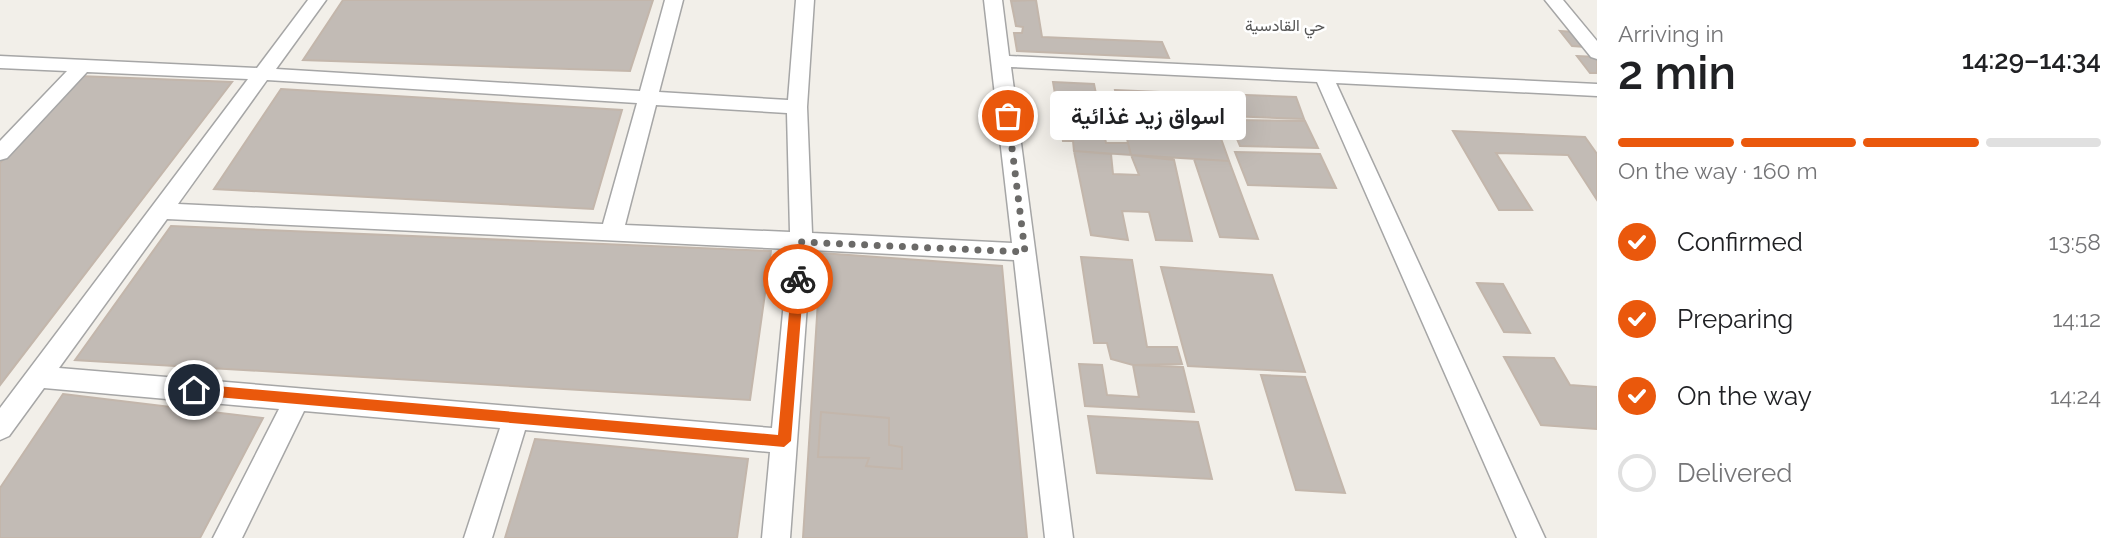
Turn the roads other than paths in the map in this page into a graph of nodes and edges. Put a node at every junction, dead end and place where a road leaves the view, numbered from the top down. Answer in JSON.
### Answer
{"nodes":[{"id":1,"x":317,"y":0,"type":"edge"},
{"id":2,"x":674,"y":0,"type":"edge"},
{"id":3,"x":805,"y":0,"type":"edge"},
{"id":4,"x":993,"y":0,"type":"edge"},
{"id":5,"x":1554,"y":0,"type":"edge"},
{"id":6,"x":1575,"y":26,"type":"junction"},
{"id":7,"x":1597,"y":27,"type":"edge"},
{"id":8,"x":1597,"y":53,"type":"edge"},
{"id":9,"x":1001,"y":61,"type":"junction"},
{"id":10,"x":0,"y":62,"type":"edge"},
{"id":11,"x":82,"y":66,"type":"junction"},
{"id":12,"x":262,"y":74,"type":"junction"},
{"id":13,"x":1324,"y":77,"type":"junction"},
{"id":14,"x":1597,"y":90,"type":"edge"},
{"id":15,"x":648,"y":98,"type":"junction"},
{"id":16,"x":797,"y":107,"type":"junction"},
{"id":17,"x":1,"y":150,"type":"edge"},
{"id":18,"x":161,"y":211,"type":"junction"},
{"id":19,"x":612,"y":232,"type":"junction"},
{"id":20,"x":801,"y":242,"type":"junction"},
{"id":21,"x":1025,"y":252,"type":"junction"},
{"id":22,"x":38,"y":377,"type":"junction"},
{"id":23,"x":298,"y":398,"type":"junction"},
{"id":24,"x":516,"y":418,"type":"junction"},
{"id":25,"x":0,"y":428,"type":"edge"},
{"id":26,"x":784,"y":441,"type":"junction"},
{"id":27,"x":227,"y":538,"type":"edge"},
{"id":28,"x":478,"y":538,"type":"edge"},
{"id":29,"x":776,"y":538,"type":"edge"},
{"id":30,"x":1059,"y":538,"type":"edge"},
{"id":31,"x":1531,"y":538,"type":"edge"}],
"edges":[{"from":1,"to":12,"type":"street"},
{"from":2,"to":15,"type":"street"},
{"from":3,"to":16,"type":"street"},
{"from":4,"to":9,"type":"street"},
{"from":5,"to":6,"type":"street"},
{"from":6,"to":7,"type":"street"},
{"from":6,"to":8,"type":"street"},
{"from":9,"to":13,"type":"street"},
{"from":9,"to":21,"type":"street"},
{"from":10,"to":11,"type":"street"},
{"from":11,"to":12,"type":"street"},
{"from":11,"to":17,"type":"street"},
{"from":12,"to":15,"type":"street"},
{"from":12,"to":18,"type":"street"},
{"from":13,"to":14,"type":"street"},
{"from":13,"to":31,"type":"street"},
{"from":15,"to":16,"type":"street"},
{"from":15,"to":19,"type":"street"},
{"from":16,"to":20,"type":"street"},
{"from":18,"to":19,"type":"street"},
{"from":18,"to":22,"type":"street"},
{"from":19,"to":20,"type":"street"},
{"from":20,"to":21,"type":"street"},
{"from":20,"to":26,"type":"street"},
{"from":21,"to":30,"type":"street"},
{"from":22,"to":23,"type":"street"},
{"from":22,"to":25,"type":"street"},
{"from":23,"to":24,"type":"street"},
{"from":23,"to":27,"type":"street"},
{"from":24,"to":26,"type":"street"},
{"from":24,"to":28,"type":"street"},
{"from":26,"to":29,"type":"street"}]}
